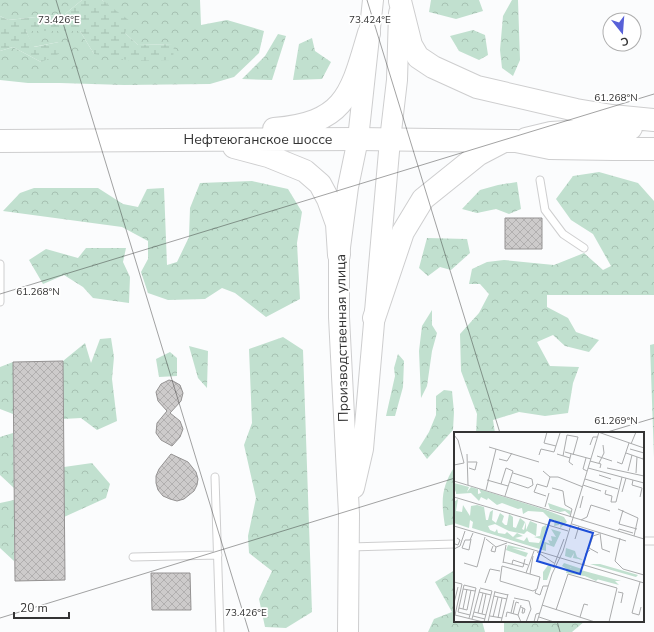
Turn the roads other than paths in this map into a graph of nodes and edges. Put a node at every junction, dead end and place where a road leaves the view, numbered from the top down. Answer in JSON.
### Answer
{"nodes":[{"id":1,"x":373,"y":0,"type":"edge"},
{"id":2,"x":400,"y":0,"type":"edge"},
{"id":3,"x":369,"y":33,"type":"junction"},
{"id":4,"x":654,"y":120,"type":"edge"},
{"id":5,"x":654,"y":127,"type":"edge"},
{"id":6,"x":202,"y":139,"type":"junction"},
{"id":7,"x":358,"y":139,"type":"junction"},
{"id":8,"x":390,"y":140,"type":"junction"},
{"id":9,"x":0,"y":141,"type":"edge"},
{"id":10,"x":510,"y":141,"type":"junction"},
{"id":11,"x":654,"y":149,"type":"edge"},
{"id":12,"x":540,"y":180,"type":"dead end"},
{"id":13,"x":584,"y":248,"type":"dead end"},
{"id":14,"x":339,"y":255,"type":"junction"},
{"id":15,"x":0,"y":264,"type":"edge"},
{"id":16,"x":0,"y":302,"type":"edge"},
{"id":17,"x":374,"y":318,"type":"junction"},
{"id":18,"x":215,"y":477,"type":"dead end"},
{"id":19,"x":349,"y":514,"type":"junction"},
{"id":20,"x":454,"y":544,"type":"edge"},
{"id":21,"x":350,"y":547,"type":"junction"},
{"id":22,"x":218,"y":555,"type":"junction"},
{"id":23,"x":133,"y":558,"type":"dead end"},
{"id":24,"x":220,"y":632,"type":"edge"},
{"id":25,"x":348,"y":632,"type":"edge"}],
"edges":[{"from":1,"to":3,"type":"main road","name":"Производственная улица"},
{"from":2,"to":4,"type":"main road"},
{"from":2,"to":8,"type":"main road","name":"Производственная улица"},
{"from":3,"to":6,"type":"main road"},
{"from":3,"to":7,"type":"main road","name":"Производственная улица"},
{"from":5,"to":10,"type":"main road","name":"Нефтеюганское шоссе"},
{"from":6,"to":7,"type":"main road","name":"Нефтеюганское шоссе"},
{"from":6,"to":9,"type":"main road","name":"Нефтеюганское шоссе"},
{"from":6,"to":14,"type":"main road"},
{"from":7,"to":8,"type":"main road","name":"Нефтеюганское шоссе"},
{"from":7,"to":14,"type":"main road","name":"Производственная улица"},
{"from":8,"to":10,"type":"main road","name":"Нефтеюганское шоссе"},
{"from":8,"to":17,"type":"main road","name":"Производственная улица"},
{"from":10,"to":11,"type":"main road","name":"Нефтеюганское шоссе"},
{"from":10,"to":17,"type":"main road"},
{"from":12,"to":13,"type":"lane"},
{"from":14,"to":19,"type":"main road","name":"Производственная улица"},
{"from":15,"to":16,"type":"lane"},
{"from":17,"to":19,"type":"main road","name":"Производственная улица"},
{"from":18,"to":22,"type":"lane"},
{"from":19,"to":21,"type":"main road","name":"Производственная улица"},
{"from":20,"to":21,"type":"lane"},
{"from":21,"to":25,"type":"main road","name":"Производственная улица"},
{"from":22,"to":23,"type":"lane"},
{"from":22,"to":24,"type":"lane"}]}
